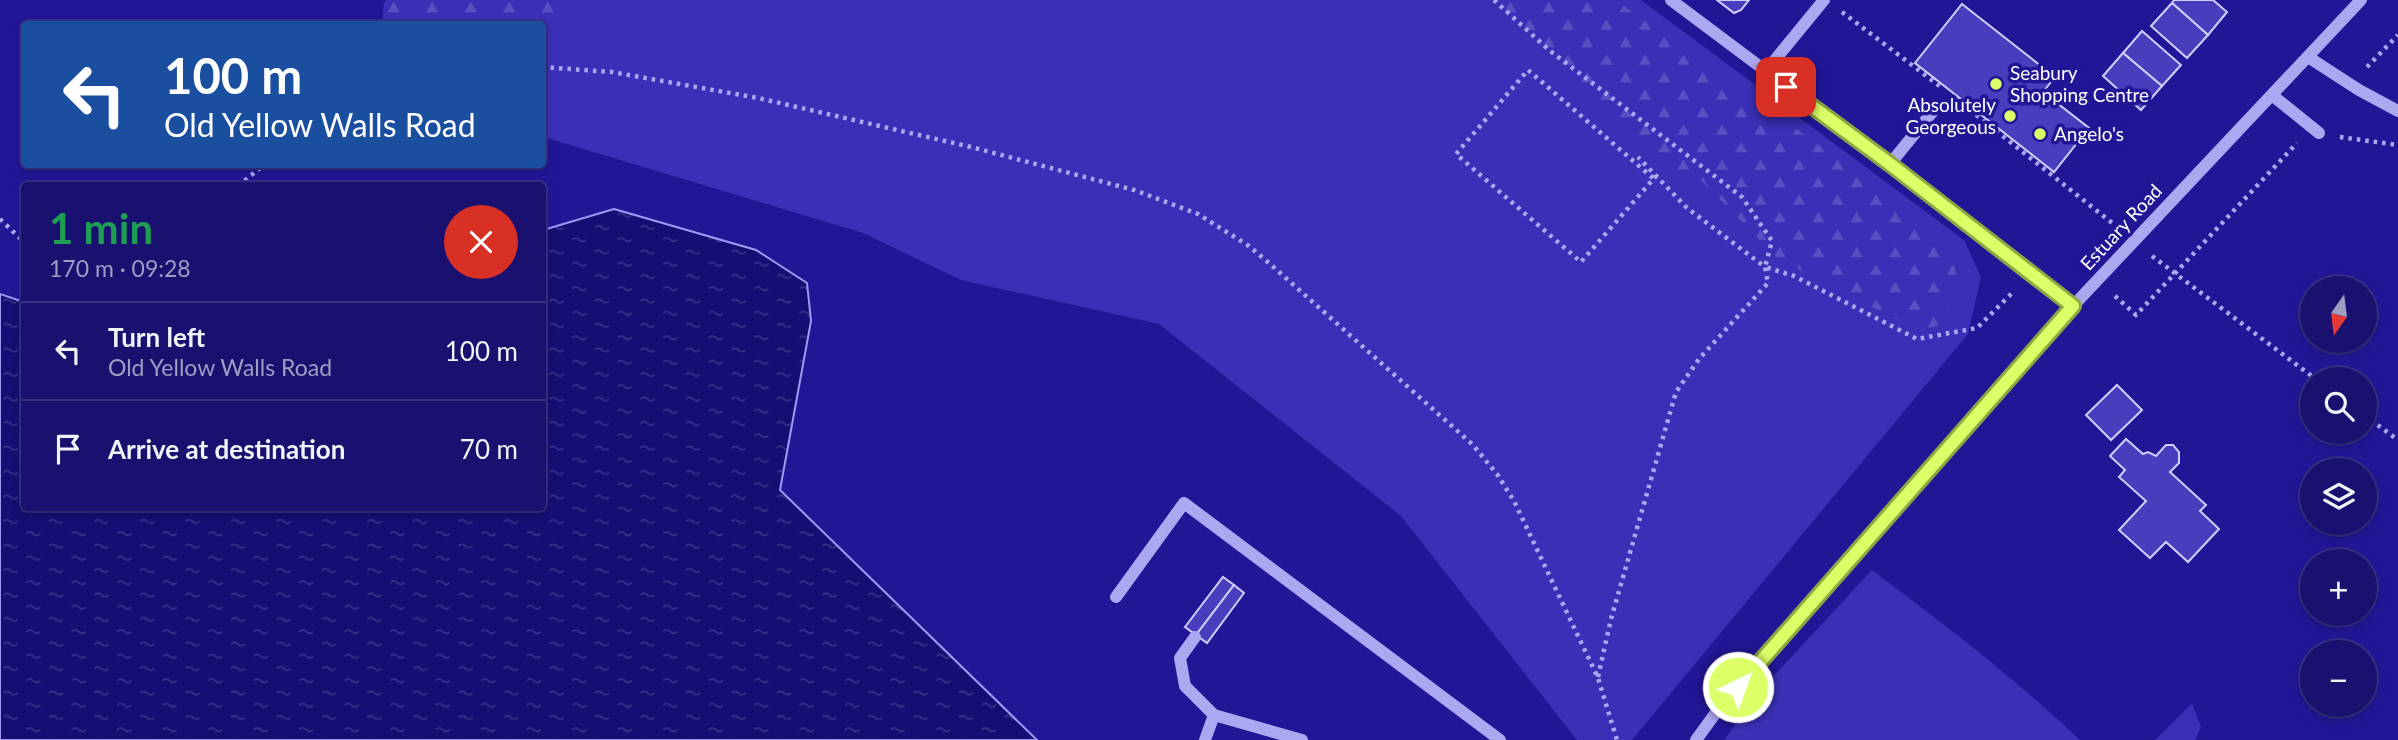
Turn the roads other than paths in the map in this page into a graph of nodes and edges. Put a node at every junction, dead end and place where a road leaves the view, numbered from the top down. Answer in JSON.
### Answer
{"nodes":[{"id":1,"x":1671,"y":0,"type":"edge"},
{"id":2,"x":2361,"y":0,"type":"edge"},
{"id":3,"x":1828,"y":3,"type":"edge"},
{"id":4,"x":2308,"y":57,"type":"junction"},
{"id":5,"x":1765,"y":72,"type":"junction"},
{"id":6,"x":2272,"y":95,"type":"junction"},
{"id":7,"x":1934,"y":110,"type":"dead end"},
{"id":8,"x":2398,"y":111,"type":"edge"},
{"id":9,"x":2315,"y":130,"type":"road end"},
{"id":10,"x":1890,"y":164,"type":"junction"},
{"id":11,"x":2073,"y":306,"type":"junction"},
{"id":12,"x":1116,"y":597,"type":"dead end"},
{"id":13,"x":1195,"y":637,"type":"dead end"},
{"id":14,"x":1214,"y":716,"type":"junction"},
{"id":15,"x":1205,"y":740,"type":"edge"},
{"id":16,"x":1302,"y":740,"type":"edge"},
{"id":17,"x":1500,"y":740,"type":"edge"},
{"id":18,"x":1696,"y":740,"type":"edge"}],
"edges":[{"from":1,"to":5,"type":"street"},
{"from":2,"to":4,"type":"street","name":"Estuary Road"},
{"from":3,"to":5,"type":"street"},
{"from":4,"to":6,"type":"street","name":"Estuary Road"},
{"from":4,"to":8,"type":"street"},
{"from":5,"to":10,"type":"street"},
{"from":6,"to":9,"type":"street"},
{"from":6,"to":11,"type":"street","name":"Estuary Road"},
{"from":7,"to":10,"type":"street"},
{"from":10,"to":11,"type":"street"},
{"from":11,"to":18,"type":"street","name":"Estuary Road"},
{"from":12,"to":17,"type":"street"},
{"from":13,"to":14,"type":"street"},
{"from":14,"to":15,"type":"street"},
{"from":14,"to":16,"type":"street"}]}
